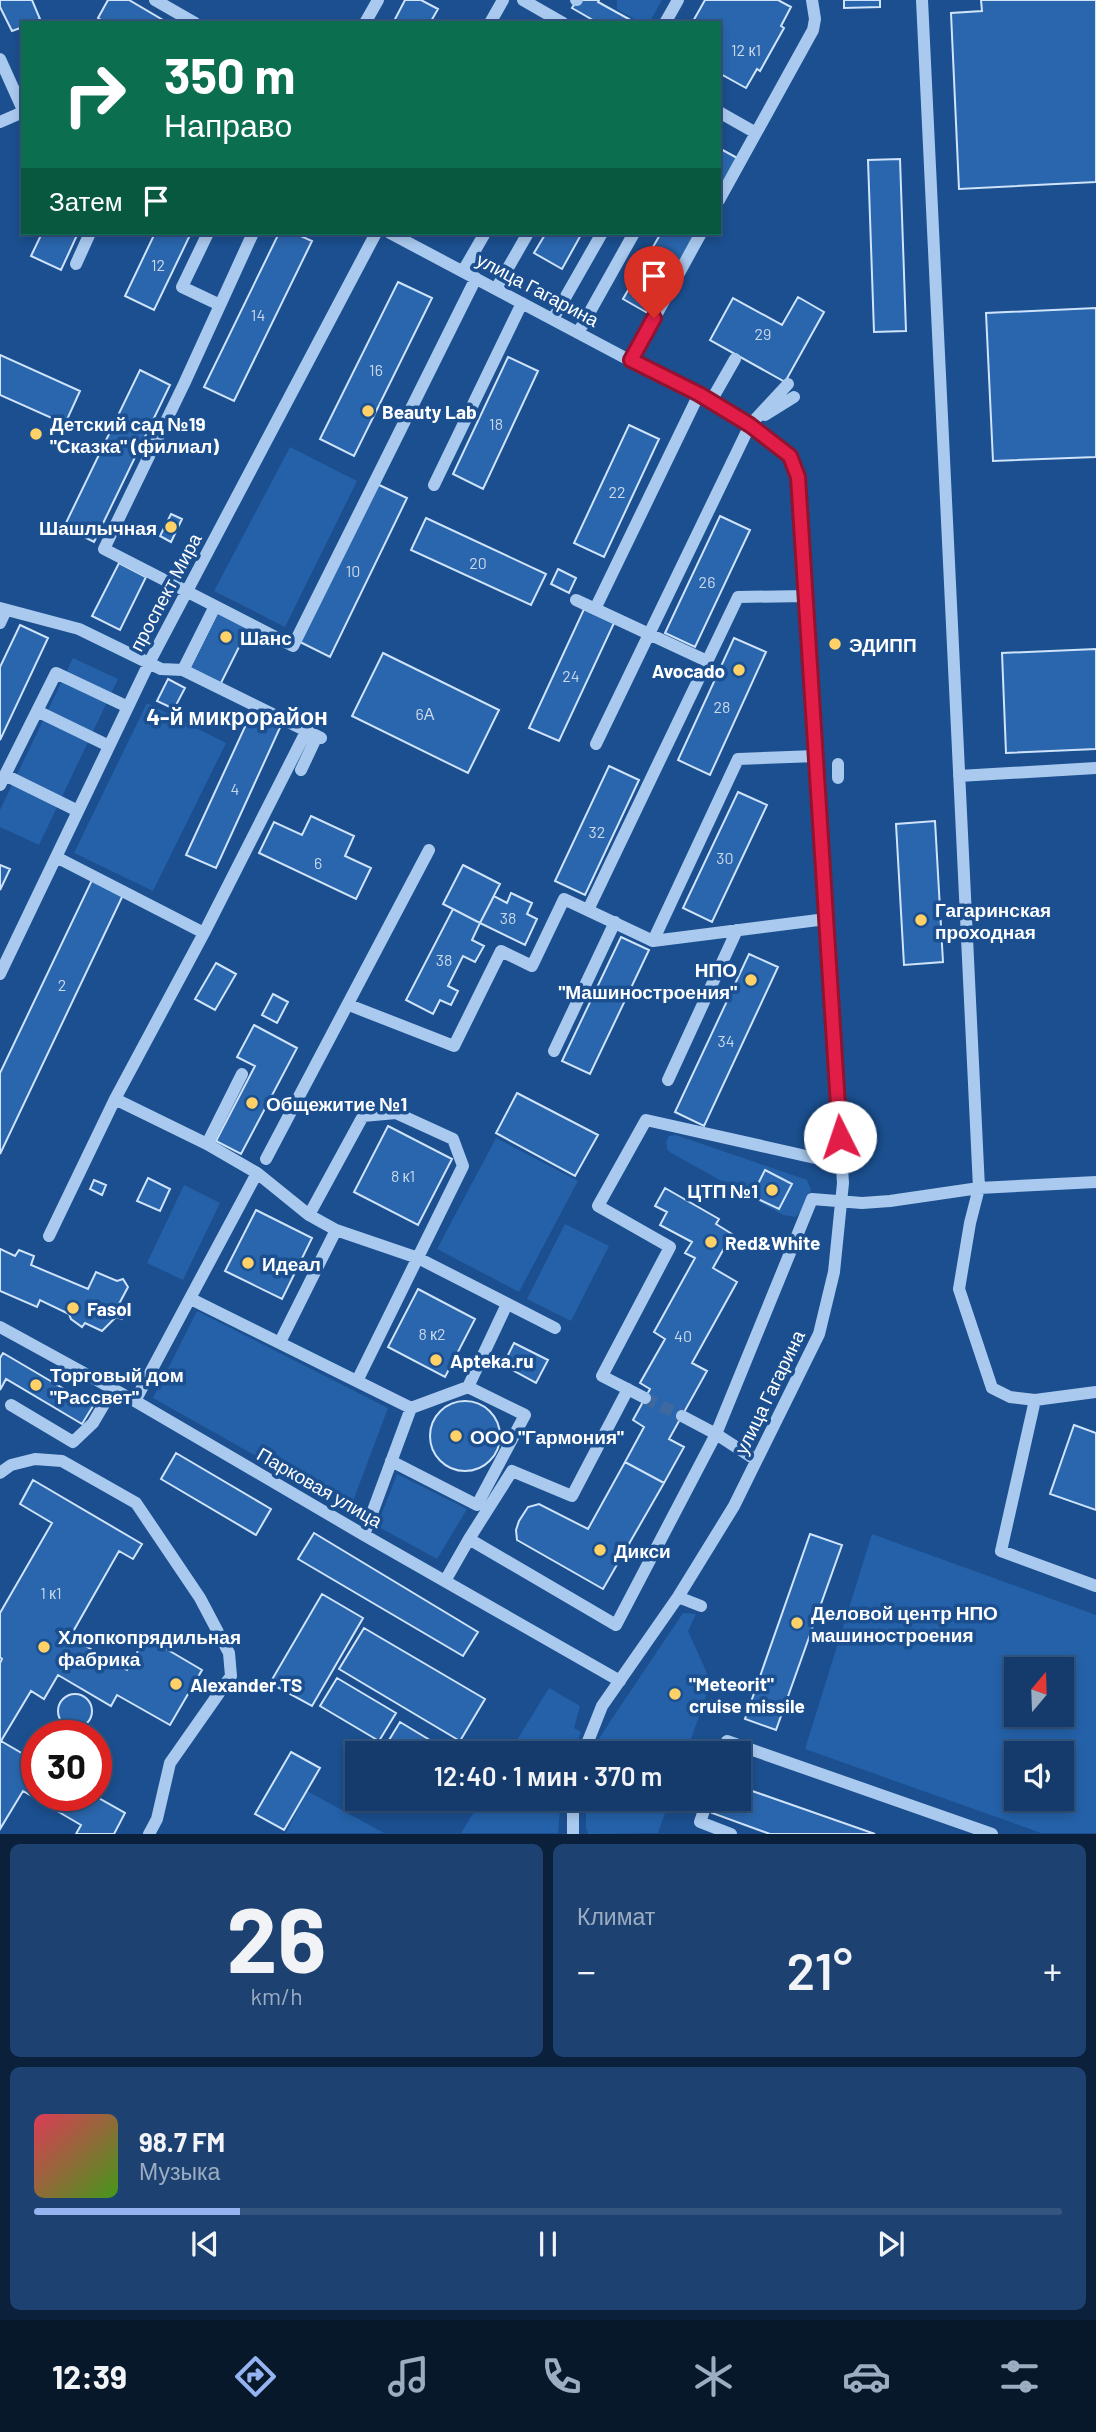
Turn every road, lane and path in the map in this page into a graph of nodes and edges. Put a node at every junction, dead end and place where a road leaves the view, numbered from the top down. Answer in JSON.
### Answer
{"nodes":[{"id":1,"x":155,"y":0,"type":"edge"},
{"id":2,"x":378,"y":0,"type":"edge"},
{"id":3,"x":503,"y":0,"type":"edge"},
{"id":4,"x":523,"y":0,"type":"edge"},
{"id":5,"x":678,"y":0,"type":"edge"},
{"id":6,"x":812,"y":0,"type":"edge"},
{"id":7,"x":922,"y":0,"type":"edge"},
{"id":8,"x":192,"y":21,"type":"edge"},
{"id":9,"x":366,"y":21,"type":"edge"},
{"id":10,"x":491,"y":21,"type":"edge"},
{"id":11,"x":560,"y":21,"type":"edge"},
{"id":12,"x":666,"y":21,"type":"edge"},
{"id":13,"x":0,"y":59,"type":"edge"},
{"id":14,"x":21,"y":106,"type":"edge"},
{"id":15,"x":21,"y":112,"type":"edge"},
{"id":16,"x":721,"y":113,"type":"edge"},
{"id":17,"x":0,"y":122,"type":"edge"},
{"id":18,"x":756,"y":133,"type":"junction"},
{"id":19,"x":721,"y":196,"type":"edge"},
{"id":20,"x":89,"y":235,"type":"edge"},
{"id":21,"x":207,"y":235,"type":"edge"},
{"id":22,"x":252,"y":235,"type":"edge"},
{"id":23,"x":375,"y":235,"type":"edge"},
{"id":24,"x":394,"y":235,"type":"edge"},
{"id":25,"x":484,"y":235,"type":"edge"},
{"id":26,"x":527,"y":235,"type":"edge"},
{"id":27,"x":601,"y":235,"type":"edge"},
{"id":28,"x":633,"y":235,"type":"edge"},
{"id":29,"x":700,"y":235,"type":"edge"},
{"id":30,"x":76,"y":264,"type":"dead end"},
{"id":31,"x":463,"y":271,"type":"junction"},
{"id":32,"x":476,"y":278,"type":"junction"},
{"id":33,"x":496,"y":289,"type":"junction"},
{"id":34,"x":522,"y":303,"type":"junction"},
{"id":35,"x":220,"y":305,"type":"junction"},
{"id":36,"x":553,"y":319,"type":"junction"},
{"id":37,"x":578,"y":333,"type":"junction"},
{"id":38,"x":735,"y":359,"type":"dead end"},
{"id":39,"x":631,"y":360,"type":"junction"},
{"id":40,"x":788,"y":384,"type":"dead end"},
{"id":41,"x":794,"y":397,"type":"dead end"},
{"id":42,"x":705,"y":398,"type":"junction"},
{"id":43,"x":750,"y":425,"type":"junction"},
{"id":44,"x":434,"y":485,"type":"dead end"},
{"id":45,"x":187,"y":591,"type":"junction"},
{"id":46,"x":806,"y":596,"type":"junction"},
{"id":47,"x":576,"y":600,"type":"dead end"},
{"id":48,"x":215,"y":606,"type":"junction"},
{"id":49,"x":3,"y":609,"type":"edge"},
{"id":50,"x":595,"y":609,"type":"junction"},
{"id":51,"x":0,"y":623,"type":"edge"},
{"id":52,"x":649,"y":634,"type":"junction"},
{"id":53,"x":707,"y":661,"type":"junction"},
{"id":54,"x":149,"y":663,"type":"junction"},
{"id":55,"x":183,"y":670,"type":"junction"},
{"id":56,"x":128,"y":707,"type":"junction"},
{"id":57,"x":37,"y":711,"type":"junction"},
{"id":58,"x":314,"y":716,"type":"dead end"},
{"id":59,"x":315,"y":735,"type":"junction"},
{"id":60,"x":596,"y":744,"type":"dead end"},
{"id":61,"x":109,"y":746,"type":"junction"},
{"id":62,"x":816,"y":756,"type":"junction"},
{"id":63,"x":838,"y":764,"type":"dead end"},
{"id":64,"x":1096,"y":768,"type":"edge"},
{"id":65,"x":301,"y":770,"type":"dead end"},
{"id":66,"x":959,"y":776,"type":"junction"},
{"id":67,"x":838,"y":778,"type":"dead end"},
{"id":68,"x":2,"y":780,"type":"edge"},
{"id":69,"x":78,"y":811,"type":"junction"},
{"id":70,"x":429,"y":850,"type":"dead end"},
{"id":71,"x":56,"y":857,"type":"junction"},
{"id":72,"x":588,"y":910,"type":"junction"},
{"id":73,"x":826,"y":919,"type":"junction"},
{"id":74,"x":615,"y":922,"type":"junction"},
{"id":75,"x":737,"y":930,"type":"junction"},
{"id":76,"x":204,"y":933,"type":"junction"},
{"id":77,"x":653,"y":941,"type":"junction"},
{"id":78,"x":0,"y":974,"type":"edge"},
{"id":79,"x":349,"y":1005,"type":"junction"},
{"id":80,"x":554,"y":1051,"type":"dead end"},
{"id":81,"x":243,"y":1074,"type":"dead end"},
{"id":82,"x":668,"y":1080,"type":"dead end"},
{"id":83,"x":115,"y":1100,"type":"junction"},
{"id":84,"x":207,"y":1144,"type":"junction"},
{"id":85,"x":266,"y":1159,"type":"dead end"},
{"id":86,"x":842,"y":1164,"type":"junction"},
{"id":87,"x":257,"y":1173,"type":"junction"},
{"id":88,"x":1096,"y":1182,"type":"edge"},
{"id":89,"x":979,"y":1188,"type":"junction"},
{"id":90,"x":842,"y":1200,"type":"junction"},
{"id":91,"x":309,"y":1215,"type":"junction"},
{"id":92,"x":336,"y":1230,"type":"junction"},
{"id":93,"x":49,"y":1236,"type":"dead end"},
{"id":94,"x":418,"y":1258,"type":"junction"},
{"id":95,"x":191,"y":1299,"type":"junction"},
{"id":96,"x":507,"y":1304,"type":"junction"},
{"id":97,"x":0,"y":1327,"type":"edge"},
{"id":98,"x":555,"y":1328,"type":"dead end"},
{"id":99,"x":280,"y":1342,"type":"junction"},
{"id":100,"x":357,"y":1381,"type":"junction"},
{"id":101,"x":468,"y":1387,"type":"junction"},
{"id":102,"x":113,"y":1389,"type":"junction"},
{"id":103,"x":628,"y":1389,"type":"junction"},
{"id":104,"x":1096,"y":1392,"type":"edge"},
{"id":105,"x":645,"y":1398,"type":"tunnel mouth"},
{"id":106,"x":1035,"y":1400,"type":"junction"},
{"id":107,"x":135,"y":1402,"type":"junction"},
{"id":108,"x":11,"y":1405,"type":"dead end"},
{"id":109,"x":411,"y":1408,"type":"junction"},
{"id":110,"x":682,"y":1416,"type":"tunnel mouth"},
{"id":111,"x":716,"y":1434,"type":"junction"},
{"id":112,"x":502,"y":1459,"type":"junction"},
{"id":113,"x":756,"y":1460,"type":"junction"},
{"id":114,"x":391,"y":1461,"type":"junction"},
{"id":115,"x":512,"y":1471,"type":"junction"},
{"id":116,"x":0,"y":1473,"type":"edge"},
{"id":117,"x":364,"y":1535,"type":"junction"},
{"id":118,"x":469,"y":1539,"type":"junction"},
{"id":119,"x":444,"y":1581,"type":"junction"},
{"id":120,"x":1096,"y":1586,"type":"edge"},
{"id":121,"x":678,"y":1597,"type":"junction"},
{"id":122,"x":701,"y":1606,"type":"dead end"},
{"id":123,"x":620,"y":1681,"type":"junction"},
{"id":124,"x":588,"y":1741,"type":"edge"},
{"id":125,"x":751,"y":1749,"type":"edge"},
{"id":126,"x":573,"y":1811,"type":"edge"},
{"id":127,"x":704,"y":1811,"type":"edge"},
{"id":128,"x":149,"y":1833,"type":"edge"},
{"id":129,"x":573,"y":1833,"type":"edge"},
{"id":130,"x":730,"y":1833,"type":"edge"},
{"id":131,"x":992,"y":1833,"type":"edge"}],
"edges":[{"from":1,"to":8,"type":"street"},
{"from":2,"to":9,"type":"street"},
{"from":3,"to":10,"type":"street"},
{"from":4,"to":11,"type":"street"},
{"from":5,"to":12,"type":"street"},
{"from":6,"to":18,"type":"street"},
{"from":7,"to":66,"type":"street"},
{"from":13,"to":14,"type":"street"},
{"from":15,"to":17,"type":"street"},
{"from":16,"to":18,"type":"street"},
{"from":18,"to":19,"type":"street"},
{"from":20,"to":30,"type":"street"},
{"from":21,"to":35,"type":"street"},
{"from":22,"to":35,"type":"street"},
{"from":23,"to":45,"type":"street","name":"проспект Мира"},
{"from":24,"to":31,"type":"street","name":"улица Гагарина"},
{"from":25,"to":31,"type":"street"},
{"from":26,"to":33,"type":"street"},
{"from":27,"to":36,"type":"street"},
{"from":28,"to":37,"type":"street"},
{"from":29,"to":39,"type":"street"},
{"from":31,"to":32,"type":"street","name":"улица Гагарина"},
{"from":32,"to":33,"type":"street","name":"улица Гагарина"},
{"from":32,"to":48,"type":"street"},
{"from":33,"to":34,"type":"street","name":"улица Гагарина"},
{"from":34,"to":36,"type":"street","name":"улица Гагарина"},
{"from":34,"to":44,"type":"street"},
{"from":35,"to":45,"type":"street"},
{"from":36,"to":37,"type":"street","name":"улица Гагарина"},
{"from":37,"to":39,"type":"street","name":"улица Гагарина"},
{"from":38,"to":42,"type":"street"},
{"from":39,"to":42,"type":"street","name":"улица Гагарина"},
{"from":40,"to":43,"type":"street"},
{"from":41,"to":43,"type":"street"},
{"from":42,"to":43,"type":"street","name":"улица Гагарина"},
{"from":42,"to":50,"type":"street"},
{"from":43,"to":46,"type":"street","name":"улица Гагарина"},
{"from":43,"to":52,"type":"street"},
{"from":45,"to":48,"type":"street"},
{"from":45,"to":54,"type":"street","name":"проспект Мира"},
{"from":46,"to":53,"type":"street"},
{"from":46,"to":62,"type":"street","name":"улица Гагарина"},
{"from":47,"to":50,"type":"street"},
{"from":48,"to":55,"type":"street"},
{"from":49,"to":51,"type":"street"},
{"from":49,"to":54,"type":"street"},
{"from":50,"to":52,"type":"street"},
{"from":52,"to":53,"type":"street"},
{"from":52,"to":60,"type":"street"},
{"from":53,"to":72,"type":"street"},
{"from":54,"to":55,"type":"street"},
{"from":54,"to":56,"type":"street","name":"проспект Мира"},
{"from":55,"to":59,"type":"street"},
{"from":56,"to":57,"type":"street"},
{"from":56,"to":61,"type":"street","name":"проспект Мира"},
{"from":57,"to":61,"type":"street"},
{"from":57,"to":68,"type":"street"},
{"from":58,"to":59,"type":"street"},
{"from":59,"to":65,"type":"street"},
{"from":59,"to":76,"type":"street"},
{"from":61,"to":69,"type":"street","name":"проспект Мира"},
{"from":62,"to":73,"type":"street","name":"улица Гагарина"},
{"from":62,"to":77,"type":"street"},
{"from":63,"to":67,"type":"street"},
{"from":64,"to":66,"type":"street"},
{"from":66,"to":89,"type":"street"},
{"from":68,"to":69,"type":"street"},
{"from":69,"to":71,"type":"street","name":"проспект Мира"},
{"from":70,"to":79,"type":"street"},
{"from":71,"to":76,"type":"street"},
{"from":71,"to":78,"type":"street","name":"проспект Мира"},
{"from":72,"to":74,"type":"street"},
{"from":72,"to":79,"type":"street"},
{"from":73,"to":75,"type":"street"},
{"from":73,"to":86,"type":"street","name":"улица Гагарина"},
{"from":74,"to":77,"type":"street"},
{"from":74,"to":80,"type":"street"},
{"from":75,"to":77,"type":"street"},
{"from":75,"to":82,"type":"street"},
{"from":76,"to":83,"type":"street"},
{"from":79,"to":85,"type":"street"},
{"from":81,"to":84,"type":"street"},
{"from":83,"to":84,"type":"street"},
{"from":83,"to":93,"type":"street"},
{"from":84,"to":87,"type":"street"},
{"from":86,"to":90,"type":"street","name":"улица Гагарина"},
{"from":86,"to":103,"type":"street"},
{"from":87,"to":91,"type":"street"},
{"from":87,"to":95,"type":"street"},
{"from":88,"to":89,"type":"street"},
{"from":89,"to":90,"type":"street"},
{"from":89,"to":106,"type":"street"},
{"from":90,"to":111,"type":"street"},
{"from":90,"to":113,"type":"street","name":"улица Гагарина"},
{"from":91,"to":92,"type":"street"},
{"from":91,"to":94,"type":"street"},
{"from":92,"to":94,"type":"street"},
{"from":92,"to":99,"type":"street"},
{"from":94,"to":96,"type":"street"},
{"from":94,"to":100,"type":"street"},
{"from":95,"to":99,"type":"street"},
{"from":95,"to":107,"type":"street"},
{"from":96,"to":98,"type":"street"},
{"from":96,"to":101,"type":"street"},
{"from":97,"to":102,"type":"street","name":"Парковая улица"},
{"from":99,"to":100,"type":"street"},
{"from":100,"to":109,"type":"street"},
{"from":101,"to":109,"type":"street"},
{"from":101,"to":112,"type":"street"},
{"from":102,"to":107,"type":"street","name":"Парковая улица"},
{"from":102,"to":108,"type":"street"},
{"from":103,"to":105,"type":"street"},
{"from":103,"to":115,"type":"street"},
{"from":104,"to":106,"type":"street"},
{"from":106,"to":120,"type":"street"},
{"from":107,"to":117,"type":"street","name":"Парковая улица"},
{"from":109,"to":114,"type":"street"},
{"from":110,"to":111,"type":"street"},
{"from":111,"to":113,"type":"street"},
{"from":111,"to":118,"type":"street"},
{"from":112,"to":114,"type":"street"},
{"from":112,"to":115,"type":"street"},
{"from":113,"to":121,"type":"street","name":"улица Гагарина"},
{"from":114,"to":117,"type":"street"},
{"from":115,"to":118,"type":"street"},
{"from":116,"to":128,"type":"street"},
{"from":117,"to":119,"type":"street","name":"Парковая улица"},
{"from":118,"to":119,"type":"street"},
{"from":119,"to":123,"type":"street","name":"Парковая улица"},
{"from":121,"to":122,"type":"street"},
{"from":121,"to":123,"type":"street","name":"улица Гагарина"},
{"from":123,"to":124,"type":"street","name":"улица Гагарина"},
{"from":125,"to":131,"type":"street"},
{"from":126,"to":129,"type":"street"},
{"from":127,"to":130,"type":"street"}]}
